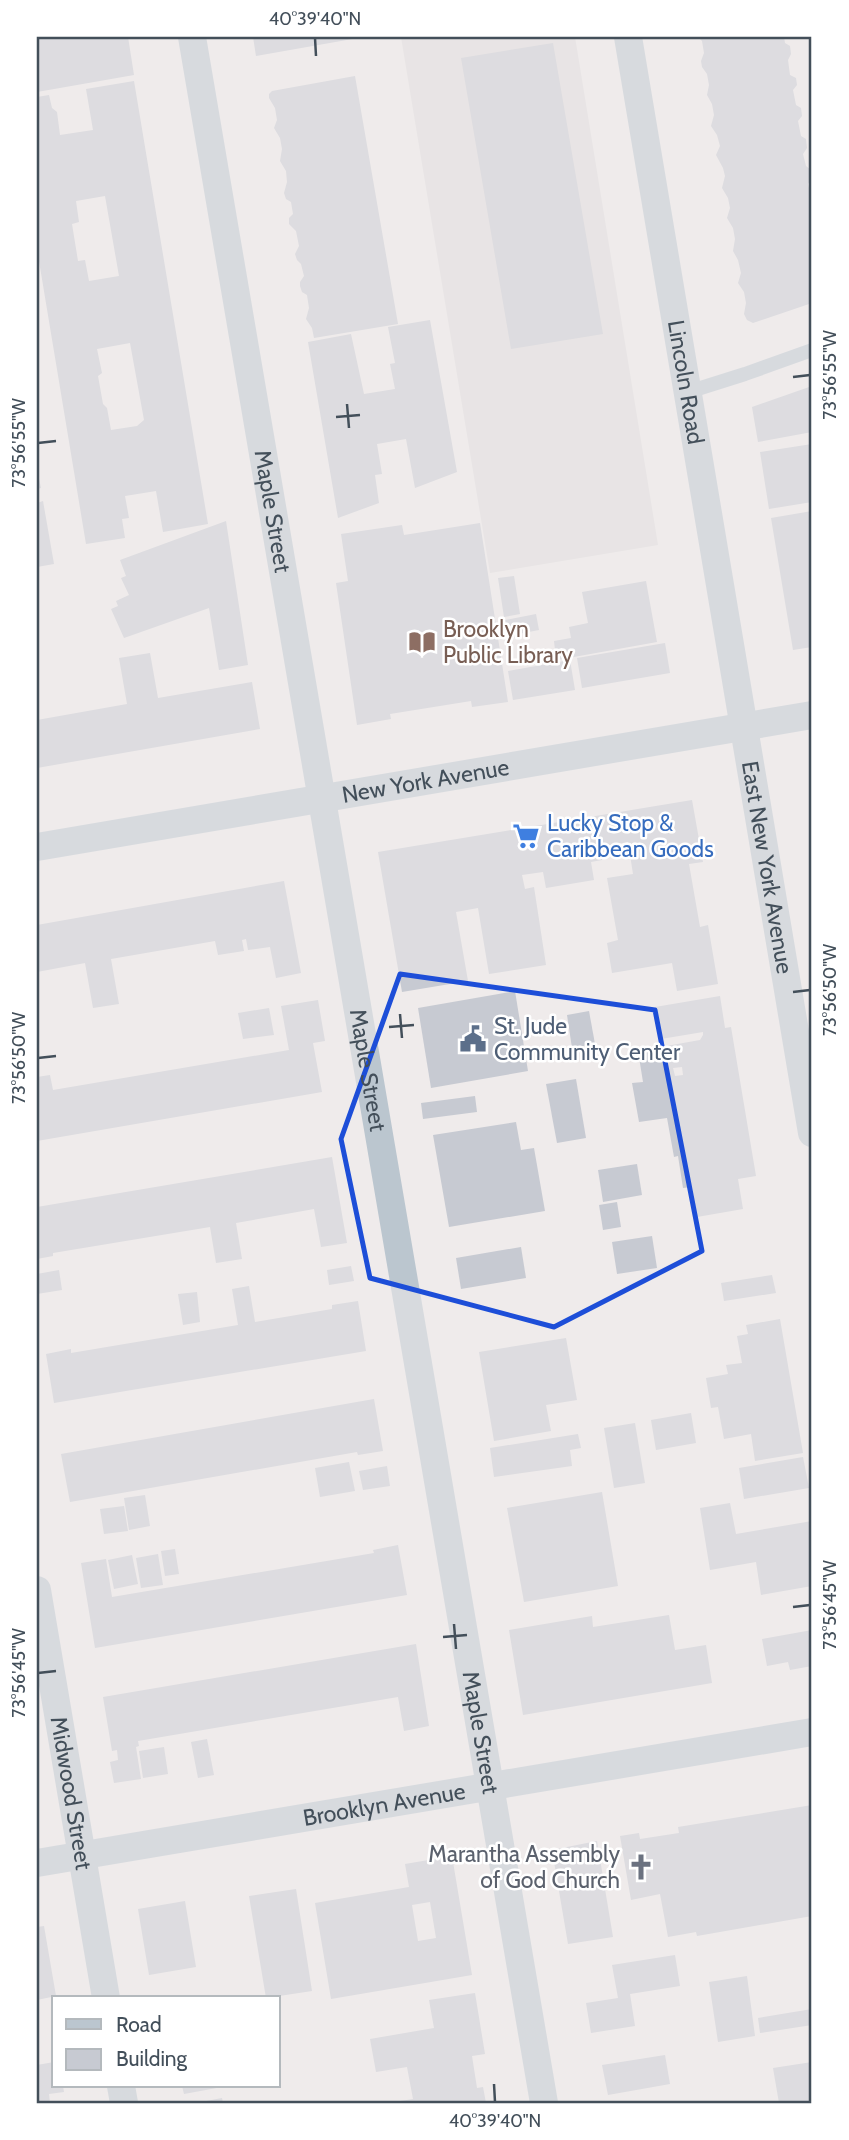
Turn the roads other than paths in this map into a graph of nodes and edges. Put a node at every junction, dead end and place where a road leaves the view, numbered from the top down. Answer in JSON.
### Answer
{"nodes":[{"id":1,"x":192,"y":37,"type":"edge"},
{"id":2,"x":628,"y":37,"type":"edge"},
{"id":3,"x":812,"y":350,"type":"edge"},
{"id":4,"x":688,"y":392,"type":"junction"},
{"id":5,"x":812,"y":715,"type":"edge"},
{"id":6,"x":744,"y":726,"type":"junction"},
{"id":7,"x":321,"y":798,"type":"junction"},
{"id":8,"x":37,"y":847,"type":"edge"},
{"id":9,"x":812,"y":1133,"type":"edge"},
{"id":10,"x":37,"y":1590,"type":"edge"},
{"id":11,"x":812,"y":1732,"type":"edge"},
{"id":12,"x":490,"y":1786,"type":"junction"},
{"id":13,"x":82,"y":1855,"type":"junction"},
{"id":14,"x":37,"y":1863,"type":"edge"},
{"id":15,"x":106,"y":1996,"type":"edge"},
{"id":16,"x":544,"y":2103,"type":"edge"}],
"edges":[{"from":1,"to":7,"type":"street","name":"Maple Street"},
{"from":2,"to":4,"type":"street","name":"Lincoln Road"},
{"from":3,"to":4,"type":"lane"},
{"from":4,"to":6,"type":"street","name":"Lincoln Road"},
{"from":5,"to":6,"type":"street","name":"New York Avenue"},
{"from":6,"to":7,"type":"street","name":"New York Avenue"},
{"from":6,"to":9,"type":"street","name":"East New York Avenue"},
{"from":7,"to":8,"type":"street","name":"New York Avenue"},
{"from":7,"to":12,"type":"street","name":"Maple Street"},
{"from":10,"to":13,"type":"street","name":"Midwood Street"},
{"from":11,"to":12,"type":"street","name":"Brooklyn Avenue"},
{"from":12,"to":13,"type":"street","name":"Brooklyn Avenue"},
{"from":12,"to":16,"type":"street","name":"Maple Street"},
{"from":13,"to":14,"type":"street","name":"Brooklyn Avenue"},
{"from":13,"to":15,"type":"street","name":"Midwood Street"}]}
